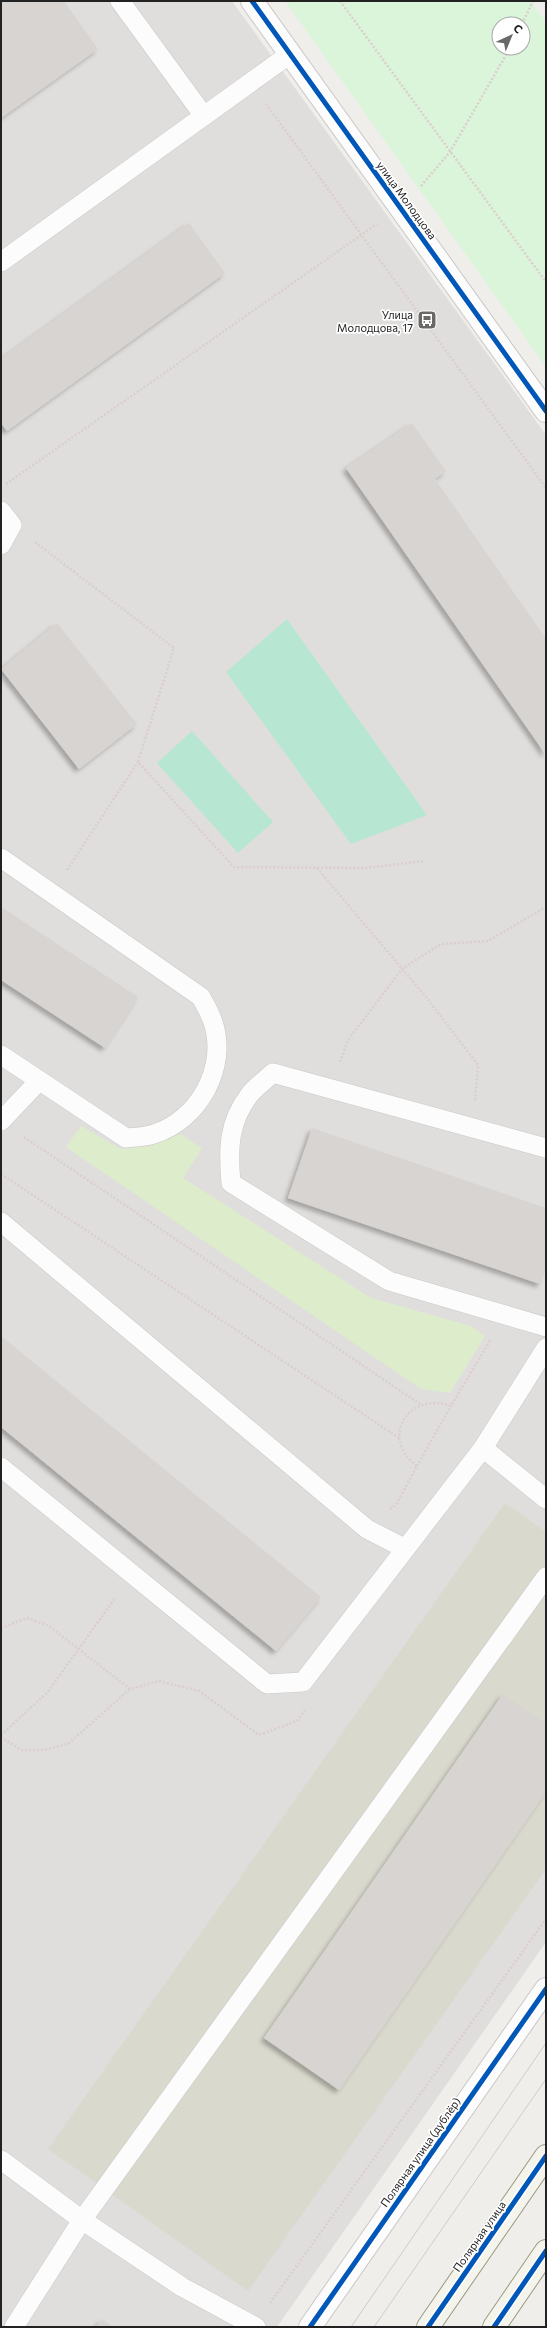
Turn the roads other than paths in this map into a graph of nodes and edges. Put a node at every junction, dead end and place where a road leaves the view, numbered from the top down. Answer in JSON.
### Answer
{"nodes":[{"id":1,"x":120,"y":1,"type":"edge"},
{"id":2,"x":252,"y":1,"type":"edge"},
{"id":3,"x":290,"y":54,"type":"junction"},
{"id":4,"x":204,"y":116,"type":"junction"},
{"id":5,"x":1,"y":262,"type":"edge"},
{"id":6,"x":546,"y":411,"type":"edge"},
{"id":7,"x":7,"y":518,"type":"edge"},
{"id":8,"x":1,"y":545,"type":"edge"},
{"id":9,"x":1,"y":858,"type":"edge"},
{"id":10,"x":1,"y":1056,"type":"edge"},
{"id":11,"x":39,"y":1081,"type":"junction"},
{"id":12,"x":2,"y":1122,"type":"edge"},
{"id":13,"x":546,"y":1148,"type":"edge"},
{"id":14,"x":1,"y":1222,"type":"edge"},
{"id":15,"x":546,"y":1327,"type":"edge"},
{"id":16,"x":546,"y":1348,"type":"edge"},
{"id":17,"x":483,"y":1448,"type":"junction"},
{"id":18,"x":1,"y":1467,"type":"edge"},
{"id":19,"x":546,"y":1499,"type":"edge"},
{"id":20,"x":404,"y":1548,"type":"junction"},
{"id":21,"x":546,"y":1577,"type":"edge"},
{"id":22,"x":546,"y":1989,"type":"edge"},
{"id":23,"x":546,"y":2156,"type":"edge"},
{"id":24,"x":1,"y":2160,"type":"edge"},
{"id":25,"x":82,"y":2220,"type":"junction"},
{"id":26,"x":546,"y":2251,"type":"edge"},
{"id":27,"x":255,"y":2326,"type":"edge"},
{"id":28,"x":14,"y":2327,"type":"edge"},
{"id":29,"x":310,"y":2327,"type":"edge"},
{"id":30,"x":428,"y":2327,"type":"edge"},
{"id":31,"x":494,"y":2327,"type":"edge"}],
"edges":[{"from":1,"to":4,"type":"lane"},
{"from":2,"to":3,"type":"street","name":"улица Молодцова"},
{"from":3,"to":4,"type":"lane"},
{"from":3,"to":6,"type":"street","name":"улица Молодцова"},
{"from":4,"to":5,"type":"lane"},
{"from":7,"to":8,"type":"lane"},
{"from":9,"to":11,"type":"lane"},
{"from":10,"to":11,"type":"lane"},
{"from":11,"to":12,"type":"lane"},
{"from":13,"to":15,"type":"lane"},
{"from":14,"to":20,"type":"lane"},
{"from":16,"to":17,"type":"lane"},
{"from":17,"to":19,"type":"lane"},
{"from":17,"to":20,"type":"lane"},
{"from":18,"to":20,"type":"lane"},
{"from":21,"to":25,"type":"lane"},
{"from":22,"to":29,"type":"street","name":"Полярная улица (дублёр)"},
{"from":23,"to":30,"type":"main road","name":"Полярная улица"},
{"from":24,"to":25,"type":"lane"},
{"from":25,"to":27,"type":"lane"},
{"from":25,"to":28,"type":"lane"},
{"from":26,"to":31,"type":"main road"}]}
